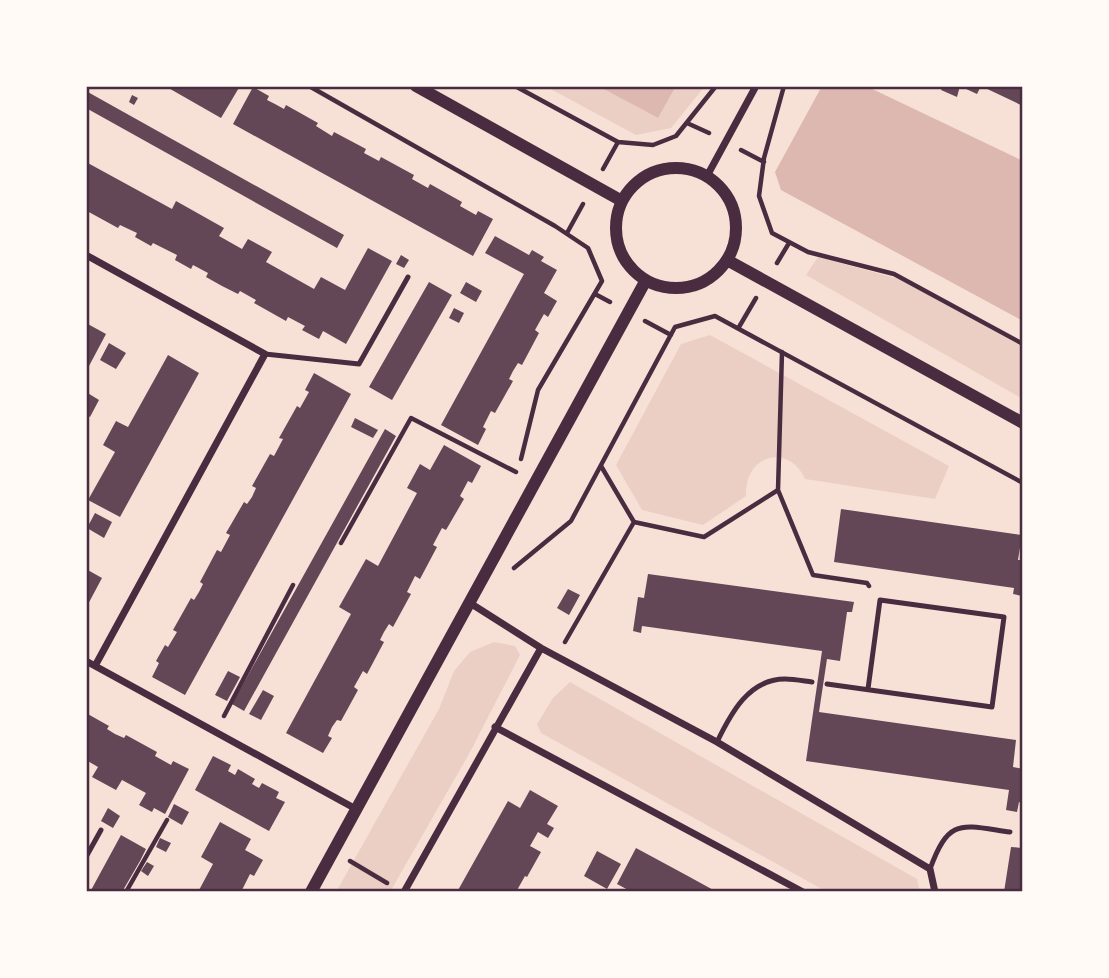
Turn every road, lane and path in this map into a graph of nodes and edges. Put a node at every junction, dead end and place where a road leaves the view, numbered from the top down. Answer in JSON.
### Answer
{"nodes":[{"id":1,"x":309,"y":86,"type":"edge"},
{"id":2,"x":416,"y":86,"type":"edge"},
{"id":3,"x":515,"y":86,"type":"edge"},
{"id":4,"x":716,"y":86,"type":"edge"},
{"id":5,"x":757,"y":86,"type":"edge"},
{"id":6,"x":784,"y":86,"type":"edge"},
{"id":7,"x":707,"y":176,"type":"junction"},
{"id":8,"x":622,"y":201,"type":"junction"},
{"id":9,"x":86,"y":255,"type":"edge"},
{"id":10,"x":727,"y":260,"type":"junction"},
{"id":11,"x":408,"y":277,"type":"dead end"},
{"id":12,"x":646,"y":280,"type":"junction"},
{"id":13,"x":1023,"y":344,"type":"edge"},
{"id":14,"x":782,"y":351,"type":"junction"},
{"id":15,"x":265,"y":354,"type":"junction"},
{"id":16,"x":1023,"y":423,"type":"edge"},
{"id":17,"x":601,"y":465,"type":"junction"},
{"id":18,"x":1023,"y":483,"type":"edge"},
{"id":19,"x":778,"y":490,"type":"junction"},
{"id":20,"x":635,"y":522,"type":"junction"},
{"id":21,"x":341,"y":543,"type":"dead end"},
{"id":22,"x":511,"y":571,"type":"dead end"},
{"id":23,"x":293,"y":585,"type":"dead end"},
{"id":24,"x":880,"y":600,"type":"junction"},
{"id":25,"x":470,"y":603,"type":"junction"},
{"id":26,"x":541,"y":648,"type":"junction"},
{"id":27,"x":557,"y":654,"type":"junction"},
{"id":28,"x":86,"y":661,"type":"edge"},
{"id":29,"x":95,"y":666,"type":"junction"},
{"id":30,"x":812,"y":682,"type":"dead end"},
{"id":31,"x":827,"y":684,"type":"dead end"},
{"id":32,"x":868,"y":690,"type":"junction"},
{"id":33,"x":495,"y":727,"type":"junction"},
{"id":34,"x":215,"y":732,"type":"junction"},
{"id":35,"x":717,"y":742,"type":"junction"},
{"id":36,"x":356,"y":809,"type":"junction"},
{"id":37,"x":167,"y":820,"type":"dead end"},
{"id":38,"x":101,"y":830,"type":"dead end"},
{"id":39,"x":1010,"y":832,"type":"dead end"},
{"id":40,"x":334,"y":852,"type":"junction"},
{"id":41,"x":86,"y":857,"type":"edge"},
{"id":42,"x":930,"y":869,"type":"junction"},
{"id":43,"x":391,"y":886,"type":"dead end"},
{"id":44,"x":127,"y":892,"type":"edge"},
{"id":45,"x":311,"y":892,"type":"edge"},
{"id":46,"x":404,"y":892,"type":"edge"},
{"id":47,"x":803,"y":892,"type":"edge"},
{"id":48,"x":935,"y":892,"type":"edge"}],
"edges":[{"from":1,"to":21,"type":"path"},
{"from":2,"to":8,"type":"street"},
{"from":3,"to":4,"type":"path"},
{"from":5,"to":7,"type":"street"},
{"from":6,"to":13,"type":"path"},
{"from":7,"to":8,"type":"street"},
{"from":7,"to":10,"type":"street"},
{"from":8,"to":12,"type":"street"},
{"from":9,"to":15,"type":"street"},
{"from":10,"to":12,"type":"street"},
{"from":10,"to":16,"type":"street"},
{"from":11,"to":15,"type":"lane"},
{"from":12,"to":25,"type":"street"},
{"from":14,"to":17,"type":"path"},
{"from":14,"to":18,"type":"path"},
{"from":14,"to":19,"type":"path"},
{"from":15,"to":29,"type":"street"},
{"from":17,"to":20,"type":"path"},
{"from":17,"to":22,"type":"path"},
{"from":19,"to":20,"type":"path"},
{"from":19,"to":24,"type":"path"},
{"from":20,"to":27,"type":"path"},
{"from":23,"to":34,"type":"path"},
{"from":24,"to":32,"type":"lane"},
{"from":24,"to":32,"type":"lane"},
{"from":25,"to":26,"type":"street"},
{"from":25,"to":36,"type":"street"},
{"from":26,"to":27,"type":"street"},
{"from":26,"to":33,"type":"street"},
{"from":27,"to":35,"type":"street"},
{"from":28,"to":29,"type":"street"},
{"from":29,"to":34,"type":"street"},
{"from":30,"to":35,"type":"lane"},
{"from":31,"to":32,"type":"lane"},
{"from":33,"to":46,"type":"street"},
{"from":33,"to":47,"type":"street"},
{"from":34,"to":36,"type":"street"},
{"from":35,"to":42,"type":"street"},
{"from":36,"to":40,"type":"street"},
{"from":37,"to":44,"type":"path"},
{"from":38,"to":41,"type":"lane"},
{"from":39,"to":42,"type":"lane"},
{"from":40,"to":43,"type":"path"},
{"from":40,"to":45,"type":"street"},
{"from":42,"to":48,"type":"street"}]}
